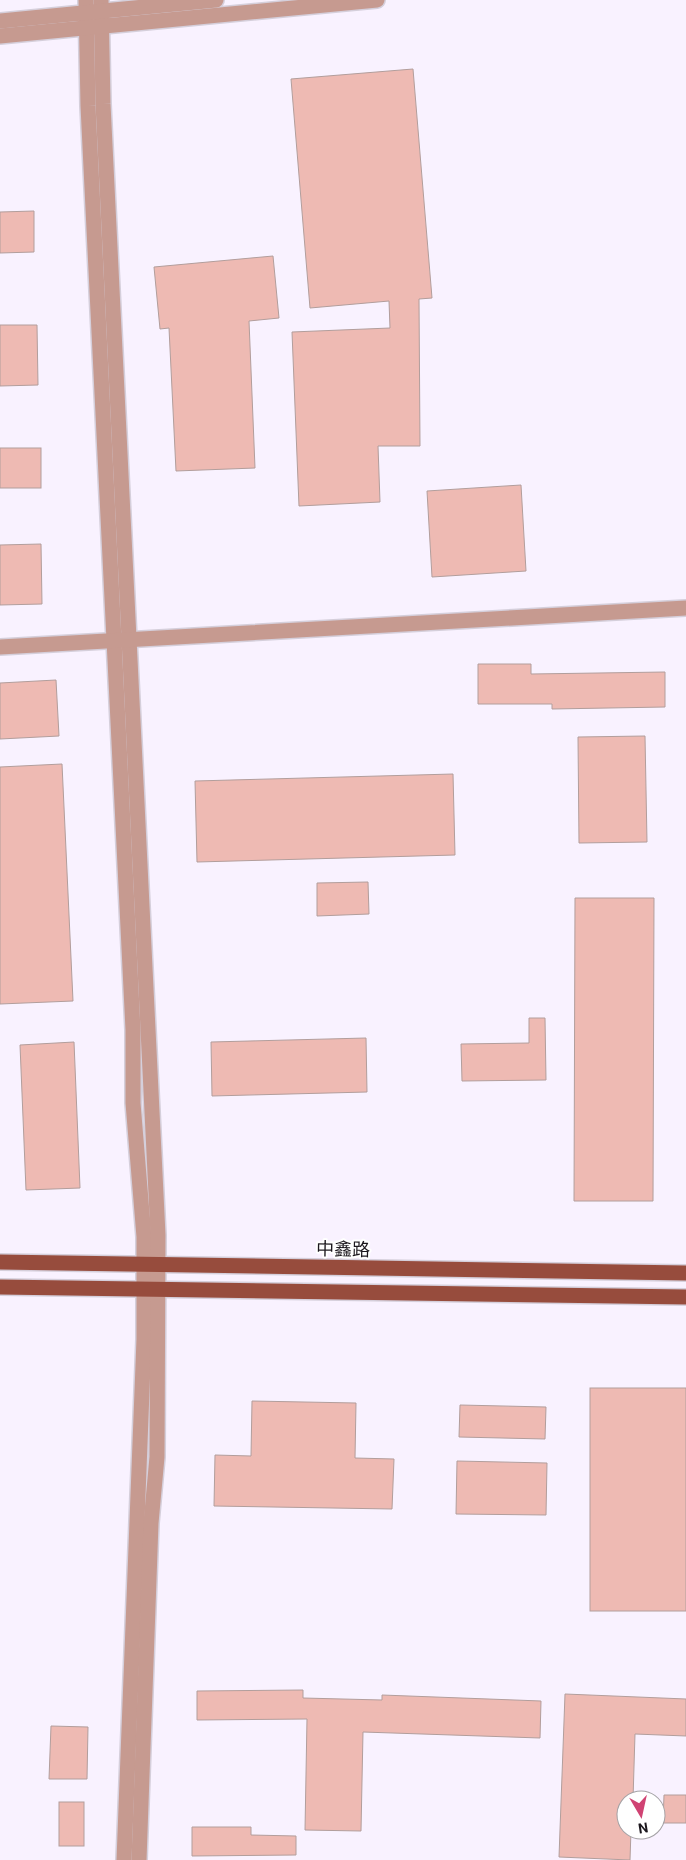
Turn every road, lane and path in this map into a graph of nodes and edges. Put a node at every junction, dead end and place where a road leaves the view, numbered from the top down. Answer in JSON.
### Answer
{"nodes":[{"id":1,"x":216,"y":0,"type":"edge"},
{"id":2,"x":377,"y":0,"type":"edge"},
{"id":3,"x":92,"y":10,"type":"edge"},
{"id":4,"x":0,"y":21,"type":"edge"},
{"id":5,"x":102,"y":26,"type":"junction"},
{"id":6,"x":0,"y":36,"type":"edge"},
{"id":7,"x":686,"y":608,"type":"edge"},
{"id":8,"x":121,"y":641,"type":"junction"},
{"id":9,"x":0,"y":647,"type":"edge"},
{"id":10,"x":0,"y":1262,"type":"edge"},
{"id":11,"x":151,"y":1265,"type":"junction"},
{"id":12,"x":686,"y":1273,"type":"edge"},
{"id":13,"x":0,"y":1287,"type":"edge"},
{"id":14,"x":151,"y":1289,"type":"junction"},
{"id":15,"x":686,"y":1297,"type":"edge"},
{"id":16,"x":124,"y":1860,"type":"edge"},
{"id":17,"x":139,"y":1860,"type":"edge"}],
"edges":[{"from":1,"to":3,"type":"street"},
{"from":2,"to":5,"type":"street"},
{"from":3,"to":4,"type":"street"},
{"from":3,"to":5,"type":"street"},
{"from":3,"to":6,"type":"street"},
{"from":3,"to":8,"type":"street"},
{"from":5,"to":8,"type":"street"},
{"from":7,"to":8,"type":"street"},
{"from":8,"to":9,"type":"street"},
{"from":8,"to":11,"type":"street"},
{"from":10,"to":11,"type":"main road","name":"中鑫路"},
{"from":11,"to":12,"type":"main road","name":"中鑫路"},
{"from":11,"to":14,"type":"street"},
{"from":13,"to":14,"type":"main road"},
{"from":14,"to":15,"type":"main road"},
{"from":14,"to":16,"type":"street"},
{"from":14,"to":17,"type":"street"}]}
